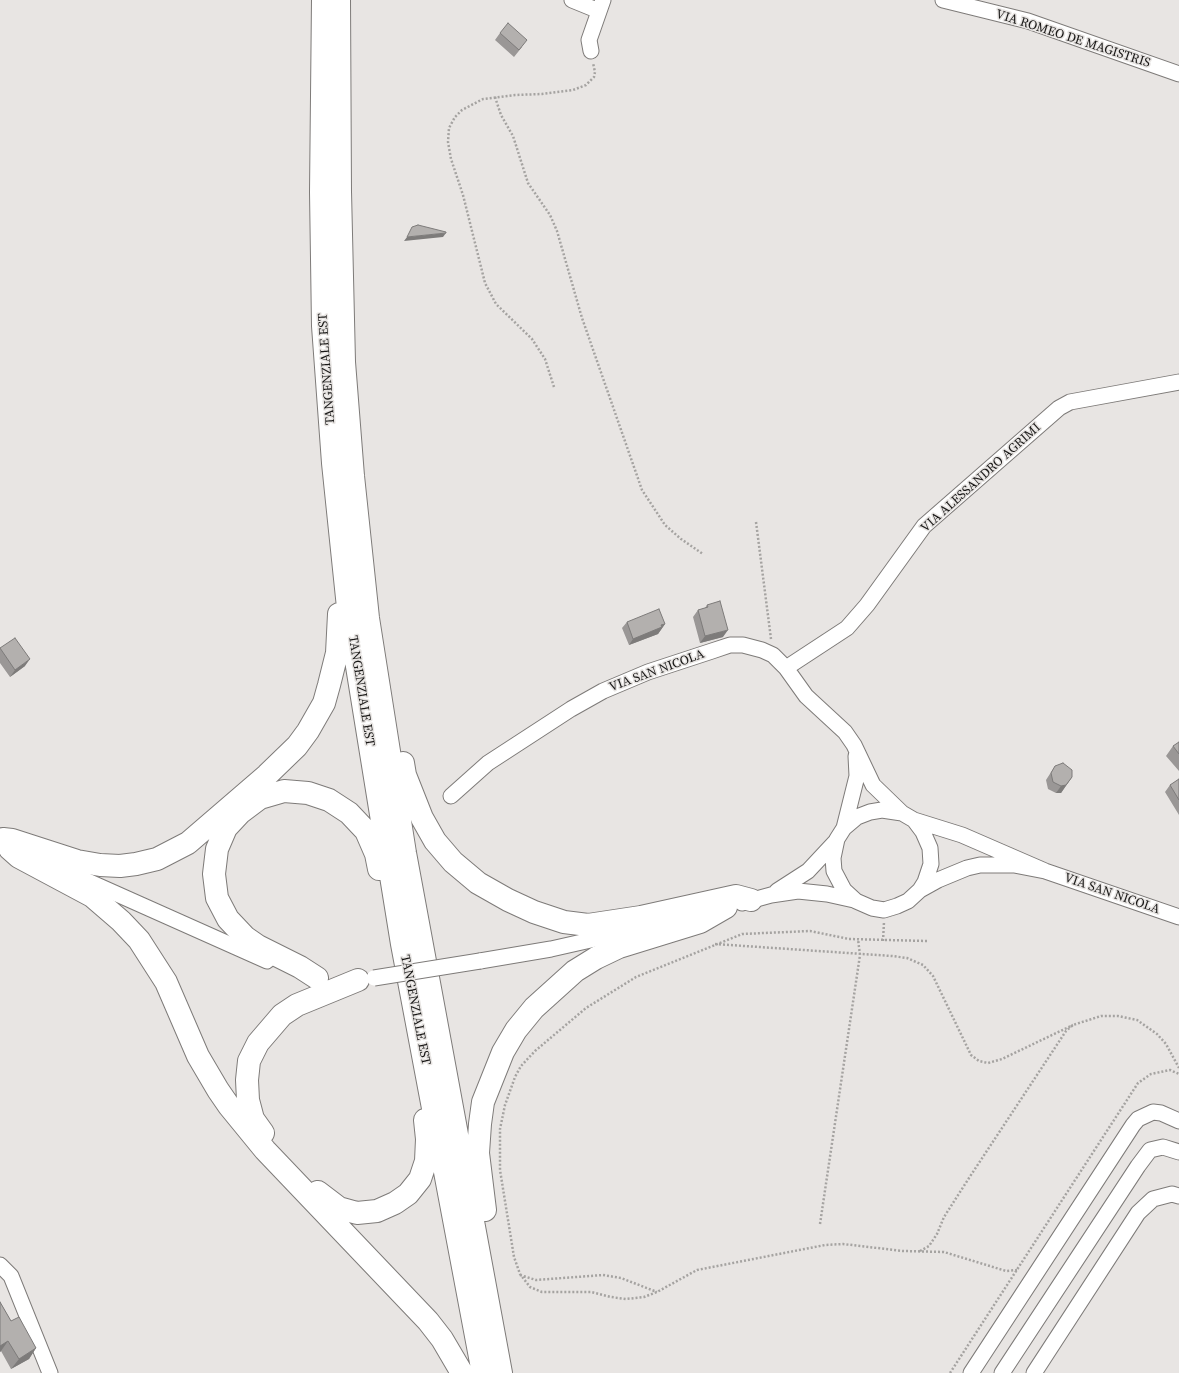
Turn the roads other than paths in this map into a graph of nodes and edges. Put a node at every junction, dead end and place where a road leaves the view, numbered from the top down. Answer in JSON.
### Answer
{"nodes":[{"id":1,"x":322,"y":0,"type":"edge"},
{"id":2,"x":339,"y":0,"type":"edge"},
{"id":3,"x":572,"y":0,"type":"edge"},
{"id":4,"x":943,"y":0,"type":"edge"},
{"id":5,"x":601,"y":5,"type":"edge"},
{"id":6,"x":591,"y":51,"type":"road end"},
{"id":7,"x":1179,"y":74,"type":"edge"},
{"id":8,"x":1179,"y":382,"type":"edge"},
{"id":9,"x":338,"y":509,"type":"junction"},
{"id":10,"x":368,"y":618,"type":"junction"},
{"id":11,"x":786,"y":668,"type":"junction"},
{"id":12,"x":854,"y":745,"type":"junction"},
{"id":13,"x":451,"y":796,"type":"dead end"},
{"id":14,"x":908,"y":817,"type":"junction"},
{"id":15,"x":841,"y":834,"type":"junction"},
{"id":16,"x":4,"y":844,"type":"edge"},
{"id":17,"x":1044,"y":871,"type":"junction"},
{"id":18,"x":920,"y":890,"type":"junction"},
{"id":19,"x":761,"y":898,"type":"junction"},
{"id":20,"x":856,"y":901,"type":"junction"},
{"id":21,"x":726,"y":907,"type":"junction"},
{"id":22,"x":1179,"y":917,"type":"edge"},
{"id":23,"x":402,"y":944,"type":"junction"},
{"id":24,"x":317,"y":978,"type":"junction"},
{"id":25,"x":366,"y":979,"type":"junction"},
{"id":26,"x":417,"y":1014,"type":"junction"},
{"id":27,"x":1179,"y":1121,"type":"edge"},
{"id":28,"x":1179,"y":1152,"type":"edge"},
{"id":29,"x":1179,"y":1196,"type":"edge"},
{"id":30,"x":0,"y":1265,"type":"edge"},
{"id":31,"x":490,"y":1309,"type":"junction"},
{"id":32,"x":50,"y":1373,"type":"edge"},
{"id":33,"x":462,"y":1373,"type":"edge"},
{"id":34,"x":484,"y":1373,"type":"edge"},
{"id":35,"x":501,"y":1373,"type":"edge"},
{"id":36,"x":971,"y":1373,"type":"edge"},
{"id":37,"x":1002,"y":1373,"type":"edge"},
{"id":38,"x":1034,"y":1373,"type":"edge"}],
"edges":[{"from":1,"to":9,"type":"highway","name":"TANGENZIALE EST"},
{"from":2,"to":10,"type":"highway","name":"TANGENZIALE EST"},
{"from":3,"to":5,"type":"street"},
{"from":4,"to":7,"type":"street","name":"VIA ROMEO DE MAGISTRIS"},
{"from":5,"to":6,"type":"street"},
{"from":8,"to":11,"type":"street","name":"VIA ALESSANDRO AGRIMI"},
{"from":9,"to":16,"type":"highway"},
{"from":9,"to":23,"type":"highway","name":"TANGENZIALE EST"},
{"from":10,"to":19,"type":"highway"},
{"from":10,"to":31,"type":"highway","name":"TANGENZIALE EST"},
{"from":11,"to":12,"type":"street","name":"VIA SAN NICOLA"},
{"from":11,"to":13,"type":"street","name":"VIA SAN NICOLA"},
{"from":12,"to":14,"type":"street","name":"VIA SAN NICOLA"},
{"from":12,"to":15,"type":"street","name":"VIA SAN NICOLA"},
{"from":14,"to":15,"type":"street","name":"VIA SAN NICOLA"},
{"from":14,"to":17,"type":"street","name":"VIA SAN NICOLA"},
{"from":14,"to":18,"type":"street","name":"VIA SAN NICOLA"},
{"from":15,"to":19,"type":"street"},
{"from":15,"to":20,"type":"street","name":"VIA SAN NICOLA"},
{"from":16,"to":24,"type":"street"},
{"from":16,"to":33,"type":"highway"},
{"from":17,"to":18,"type":"street","name":"VIA SAN NICOLA"},
{"from":17,"to":22,"type":"street","name":"VIA SAN NICOLA"},
{"from":18,"to":20,"type":"street","name":"VIA SAN NICOLA"},
{"from":19,"to":20,"type":"street"},
{"from":19,"to":21,"type":"street"},
{"from":21,"to":25,"type":"street","bridge":true},
{"from":21,"to":31,"type":"highway"},
{"from":23,"to":24,"type":"highway"},
{"from":23,"to":26,"type":"highway","name":"TANGENZIALE EST"},
{"from":24,"to":25,"type":"street"},
{"from":25,"to":26,"type":"highway"},
{"from":26,"to":34,"type":"highway","name":"TANGENZIALE EST"},
{"from":27,"to":36,"type":"street"},
{"from":28,"to":37,"type":"street"},
{"from":29,"to":38,"type":"street"},
{"from":30,"to":32,"type":"street"},
{"from":31,"to":35,"type":"highway","name":"TANGENZIALE EST"}]}
